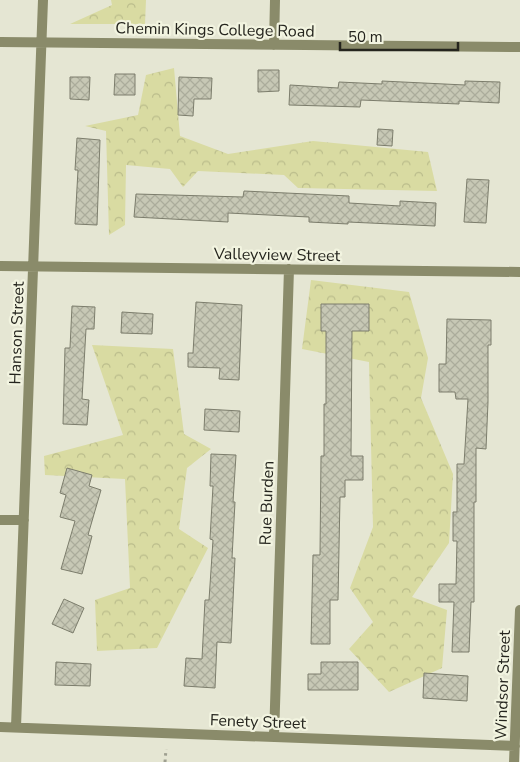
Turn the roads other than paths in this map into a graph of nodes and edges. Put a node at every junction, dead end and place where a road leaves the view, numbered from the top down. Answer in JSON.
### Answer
{"nodes":[{"id":1,"x":43,"y":0,"type":"edge"},
{"id":2,"x":275,"y":0,"type":"edge"},
{"id":3,"x":0,"y":42,"type":"edge"},
{"id":4,"x":42,"y":42,"type":"junction"},
{"id":5,"x":274,"y":45,"type":"junction"},
{"id":6,"x":520,"y":48,"type":"edge"},
{"id":7,"x":0,"y":266,"type":"edge"},
{"id":8,"x":34,"y":266,"type":"junction"},
{"id":9,"x":289,"y":269,"type":"junction"},
{"id":10,"x":520,"y":272,"type":"edge"},
{"id":11,"x":0,"y":520,"type":"edge"},
{"id":12,"x":24,"y":520,"type":"junction"},
{"id":13,"x":520,"y":610,"type":"edge"},
{"id":14,"x":0,"y":727,"type":"edge"},
{"id":15,"x":16,"y":727,"type":"junction"},
{"id":16,"x":274,"y":737,"type":"junction"},
{"id":17,"x":515,"y":746,"type":"junction"},
{"id":18,"x":514,"y":762,"type":"edge"}],
"edges":[{"from":1,"to":4,"type":"street","name":"Hanson Street"},
{"from":2,"to":5,"type":"street"},
{"from":3,"to":4,"type":"street","name":"Chemin Kings College Road"},
{"from":4,"to":5,"type":"street","name":"Chemin Kings College Road"},
{"from":4,"to":8,"type":"street","name":"Hanson Street"},
{"from":5,"to":6,"type":"street","name":"Chemin Kings College Road"},
{"from":7,"to":8,"type":"street","name":"Valleyview Street"},
{"from":8,"to":9,"type":"street","name":"Valleyview Street"},
{"from":8,"to":12,"type":"street","name":"Hanson Street"},
{"from":9,"to":10,"type":"street","name":"Valleyview Street"},
{"from":9,"to":16,"type":"street","name":"Rue Burden"},
{"from":11,"to":12,"type":"street"},
{"from":12,"to":15,"type":"street","name":"Hanson Street"},
{"from":13,"to":17,"type":"street","name":"Windsor Street"},
{"from":14,"to":15,"type":"street","name":"Fenety Street"},
{"from":15,"to":16,"type":"street","name":"Fenety Street"},
{"from":16,"to":17,"type":"street","name":"Fenety Street"},
{"from":17,"to":18,"type":"street","name":"Windsor Street"}]}
